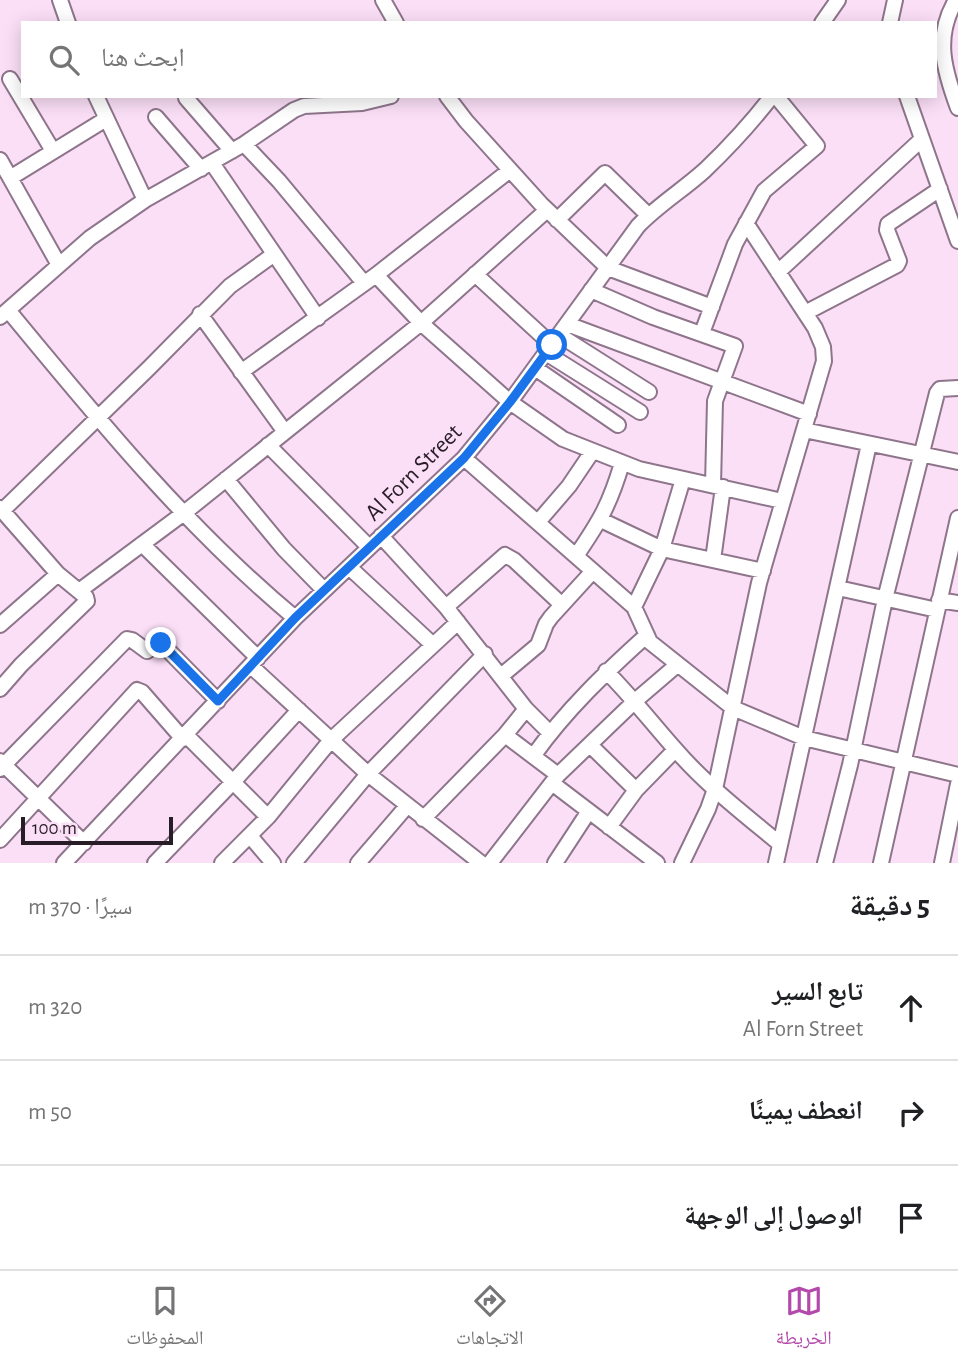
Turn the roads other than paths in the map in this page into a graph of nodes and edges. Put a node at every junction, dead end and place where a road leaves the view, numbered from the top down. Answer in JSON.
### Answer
{"nodes":[{"id":1,"x":60,"y":0,"type":"edge"},
{"id":2,"x":383,"y":0,"type":"edge"},
{"id":3,"x":838,"y":0,"type":"edge"},
{"id":4,"x":895,"y":0,"type":"edge"},
{"id":5,"x":956,"y":0,"type":"edge"},
{"id":6,"x":67,"y":21,"type":"edge"},
{"id":7,"x":395,"y":21,"type":"edge"},
{"id":8,"x":823,"y":21,"type":"edge"},
{"id":9,"x":890,"y":21,"type":"edge"},
{"id":10,"x":10,"y":79,"type":"dead end"},
{"id":11,"x":21,"y":97,"type":"edge"},
{"id":12,"x":21,"y":98,"type":"edge"},
{"id":13,"x":97,"y":98,"type":"edge"},
{"id":14,"x":186,"y":98,"type":"dead end"},
{"id":15,"x":383,"y":98,"type":"edge"},
{"id":16,"x":449,"y":98,"type":"edge"},
{"id":17,"x":772,"y":98,"type":"edge"},
{"id":18,"x":776,"y":98,"type":"edge"},
{"id":19,"x":908,"y":98,"type":"edge"},
{"id":20,"x":958,"y":108,"type":"edge"},
{"id":21,"x":156,"y":117,"type":"dead end"},
{"id":22,"x":106,"y":119,"type":"junction"},
{"id":23,"x":922,"y":139,"type":"junction"},
{"id":24,"x":238,"y":148,"type":"junction"},
{"id":25,"x":53,"y":151,"type":"junction"},
{"id":26,"x":0,"y":160,"type":"edge"},
{"id":27,"x":206,"y":166,"type":"junction"},
{"id":28,"x":510,"y":170,"type":"junction"},
{"id":29,"x":10,"y":178,"type":"junction"},
{"id":30,"x":940,"y":189,"type":"junction"},
{"id":31,"x":145,"y":200,"type":"junction"},
{"id":32,"x":552,"y":215,"type":"junction"},
{"id":33,"x":648,"y":215,"type":"junction"},
{"id":34,"x":746,"y":223,"type":"junction"},
{"id":35,"x":958,"y":241,"type":"edge"},
{"id":36,"x":273,"y":256,"type":"junction"},
{"id":37,"x":59,"y":265,"type":"junction"},
{"id":38,"x":608,"y":268,"type":"junction"},
{"id":39,"x":778,"y":272,"type":"junction"},
{"id":40,"x":475,"y":274,"type":"junction"},
{"id":41,"x":370,"y":279,"type":"junction"},
{"id":42,"x":591,"y":290,"type":"junction"},
{"id":43,"x":712,"y":307,"type":"junction"},
{"id":44,"x":805,"y":313,"type":"junction"},
{"id":45,"x":4,"y":314,"type":"edge"},
{"id":46,"x":200,"y":314,"type":"junction"},
{"id":47,"x":318,"y":318,"type":"junction"},
{"id":48,"x":421,"y":323,"type":"junction"},
{"id":49,"x":702,"y":333,"type":"junction"},
{"id":50,"x":556,"y":339,"type":"junction"},
{"id":51,"x":535,"y":368,"type":"junction"},
{"id":52,"x":241,"y":372,"type":"junction"},
{"id":53,"x":722,"y":383,"type":"junction"},
{"id":54,"x":958,"y":388,"type":"edge"},
{"id":55,"x":649,"y":392,"type":"dead end"},
{"id":56,"x":510,"y":402,"type":"junction"},
{"id":57,"x":640,"y":412,"type":"dead end"},
{"id":58,"x":809,"y":414,"type":"junction"},
{"id":59,"x":98,"y":418,"type":"junction"},
{"id":60,"x":618,"y":425,"type":"dead end"},
{"id":61,"x":804,"y":430,"type":"junction"},
{"id":62,"x":285,"y":432,"type":"junction"},
{"id":63,"x":869,"y":444,"type":"junction"},
{"id":64,"x":268,"y":446,"type":"junction"},
{"id":65,"x":592,"y":452,"type":"junction"},
{"id":66,"x":920,"y":456,"type":"junction"},
{"id":67,"x":464,"y":458,"type":"junction"},
{"id":68,"x":958,"y":462,"type":"edge"},
{"id":69,"x":622,"y":463,"type":"junction"},
{"id":70,"x":683,"y":479,"type":"junction"},
{"id":71,"x":226,"y":480,"type":"junction"},
{"id":72,"x":718,"y":486,"type":"junction"},
{"id":73,"x":782,"y":501,"type":"junction"},
{"id":74,"x":1,"y":510,"type":"edge"},
{"id":75,"x":184,"y":513,"type":"junction"},
{"id":76,"x":958,"y":518,"type":"edge"},
{"id":77,"x":601,"y":520,"type":"junction"},
{"id":78,"x":538,"y":522,"type":"junction"},
{"id":79,"x":381,"y":536,"type":"junction"},
{"id":80,"x":142,"y":544,"type":"junction"},
{"id":81,"x":369,"y":547,"type":"junction"},
{"id":82,"x":662,"y":548,"type":"junction"},
{"id":83,"x":576,"y":556,"type":"junction"},
{"id":84,"x":713,"y":560,"type":"junction"},
{"id":85,"x":349,"y":567,"type":"junction"},
{"id":86,"x":593,"y":571,"type":"junction"},
{"id":87,"x":763,"y":572,"type":"junction"},
{"id":88,"x":58,"y":574,"type":"junction"},
{"id":89,"x":838,"y":587,"type":"junction"},
{"id":90,"x":324,"y":590,"type":"junction"},
{"id":91,"x":79,"y":591,"type":"junction"},
{"id":92,"x":885,"y":599,"type":"junction"},
{"id":93,"x":958,"y":603,"type":"edge"},
{"id":94,"x":561,"y":604,"type":"junction"},
{"id":95,"x":938,"y":605,"type":"junction"},
{"id":96,"x":446,"y":607,"type":"junction"},
{"id":97,"x":634,"y":607,"type":"junction"},
{"id":98,"x":295,"y":618,"type":"junction"},
{"id":99,"x":458,"y":622,"type":"junction"},
{"id":100,"x":0,"y":625,"type":"edge"},
{"id":101,"x":647,"y":635,"type":"junction"},
{"id":102,"x":432,"y":644,"type":"junction"},
{"id":103,"x":485,"y":654,"type":"junction"},
{"id":104,"x":255,"y":662,"type":"junction"},
{"id":105,"x":677,"y":664,"type":"junction"},
{"id":106,"x":606,"y":671,"type":"junction"},
{"id":107,"x":501,"y":676,"type":"junction"},
{"id":108,"x":0,"y":689,"type":"edge"},
{"id":109,"x":218,"y":701,"type":"junction"},
{"id":110,"x":635,"y":701,"type":"junction"},
{"id":111,"x":733,"y":708,"type":"junction"},
{"id":112,"x":526,"y":709,"type":"junction"},
{"id":113,"x":299,"y":710,"type":"junction"},
{"id":114,"x":550,"y":733,"type":"junction"},
{"id":115,"x":505,"y":735,"type":"junction"},
{"id":116,"x":184,"y":737,"type":"junction"},
{"id":117,"x":804,"y":738,"type":"junction"},
{"id":118,"x":331,"y":740,"type":"junction"},
{"id":119,"x":590,"y":746,"type":"junction"},
{"id":120,"x":853,"y":749,"type":"junction"},
{"id":121,"x":676,"y":750,"type":"junction"},
{"id":122,"x":534,"y":755,"type":"junction"},
{"id":123,"x":904,"y":761,"type":"junction"},
{"id":124,"x":1,"y":765,"type":"edge"},
{"id":125,"x":368,"y":774,"type":"junction"},
{"id":126,"x":958,"y":775,"type":"edge"},
{"id":127,"x":555,"y":779,"type":"junction"},
{"id":128,"x":233,"y":782,"type":"junction"},
{"id":129,"x":958,"y":784,"type":"edge"},
{"id":130,"x":715,"y":789,"type":"junction"},
{"id":131,"x":636,"y":790,"type":"junction"},
{"id":132,"x":40,"y":798,"type":"junction"},
{"id":133,"x":407,"y":806,"type":"junction"},
{"id":134,"x":589,"y":811,"type":"junction"},
{"id":135,"x":268,"y":817,"type":"junction"},
{"id":136,"x":424,"y":819,"type":"junction"},
{"id":137,"x":609,"y":827,"type":"junction"},
{"id":138,"x":250,"y":836,"type":"junction"},
{"id":139,"x":0,"y":840,"type":"edge"},
{"id":140,"x":780,"y":844,"type":"junction"},
{"id":141,"x":77,"y":855,"type":"edge"},
{"id":142,"x":641,"y":858,"type":"edge"},
{"id":143,"x":155,"y":863,"type":"edge"},
{"id":144,"x":222,"y":863,"type":"edge"},
{"id":145,"x":273,"y":863,"type":"edge"},
{"id":146,"x":294,"y":863,"type":"edge"},
{"id":147,"x":358,"y":863,"type":"edge"},
{"id":148,"x":481,"y":863,"type":"edge"},
{"id":149,"x":490,"y":863,"type":"edge"},
{"id":150,"x":555,"y":863,"type":"edge"},
{"id":151,"x":657,"y":863,"type":"edge"},
{"id":152,"x":682,"y":863,"type":"edge"},
{"id":153,"x":776,"y":863,"type":"edge"},
{"id":154,"x":825,"y":863,"type":"edge"},
{"id":155,"x":881,"y":863,"type":"edge"},
{"id":156,"x":942,"y":863,"type":"edge"}],
"edges":[{"from":1,"to":6,"type":"street"},
{"from":2,"to":7,"type":"street"},
{"from":3,"to":8,"type":"street"},
{"from":4,"to":9,"type":"street"},
{"from":5,"to":20,"type":"street"},
{"from":10,"to":11,"type":"street"},
{"from":12,"to":25,"type":"street"},
{"from":13,"to":22,"type":"street"},
{"from":14,"to":24,"type":"street"},
{"from":15,"to":24,"type":"street"},
{"from":16,"to":28,"type":"street"},
{"from":17,"to":33,"type":"street","name":"Al Forn Street"},
{"from":18,"to":34,"type":"street"},
{"from":19,"to":23,"type":"street"},
{"from":21,"to":27,"type":"street"},
{"from":22,"to":25,"type":"street"},
{"from":22,"to":31,"type":"street"},
{"from":23,"to":30,"type":"street"},
{"from":23,"to":39,"type":"street"},
{"from":24,"to":27,"type":"street"},
{"from":24,"to":41,"type":"street"},
{"from":25,"to":29,"type":"street"},
{"from":26,"to":29,"type":"street"},
{"from":27,"to":31,"type":"street"},
{"from":27,"to":36,"type":"street"},
{"from":28,"to":32,"type":"street"},
{"from":28,"to":41,"type":"street"},
{"from":29,"to":37,"type":"street"},
{"from":30,"to":35,"type":"street"},
{"from":30,"to":44,"type":"street"},
{"from":31,"to":37,"type":"street"},
{"from":32,"to":33,"type":"street"},
{"from":32,"to":38,"type":"street"},
{"from":32,"to":40,"type":"street"},
{"from":33,"to":38,"type":"street","name":"Al Forn Street"},
{"from":34,"to":39,"type":"street"},
{"from":34,"to":43,"type":"street"},
{"from":36,"to":46,"type":"street"},
{"from":36,"to":47,"type":"street"},
{"from":37,"to":45,"type":"street"},
{"from":38,"to":42,"type":"street","name":"Al Forn Street"},
{"from":38,"to":43,"type":"street"},
{"from":39,"to":44,"type":"street"},
{"from":40,"to":48,"type":"street"},
{"from":40,"to":50,"type":"street"},
{"from":41,"to":47,"type":"street"},
{"from":41,"to":48,"type":"street"},
{"from":42,"to":49,"type":"street"},
{"from":42,"to":50,"type":"street","name":"Al Forn Street"},
{"from":43,"to":49,"type":"street"},
{"from":44,"to":58,"type":"street"},
{"from":45,"to":59,"type":"street"},
{"from":46,"to":52,"type":"street"},
{"from":46,"to":59,"type":"street"},
{"from":47,"to":52,"type":"street"},
{"from":48,"to":56,"type":"street"},
{"from":48,"to":62,"type":"street"},
{"from":49,"to":53,"type":"street"},
{"from":50,"to":51,"type":"street","name":"Al Forn Street"},
{"from":50,"to":53,"type":"street"},
{"from":50,"to":55,"type":"street"},
{"from":50,"to":57,"type":"street"},
{"from":51,"to":56,"type":"street","name":"Al Forn Street"},
{"from":51,"to":60,"type":"street"},
{"from":52,"to":62,"type":"street"},
{"from":53,"to":58,"type":"street"},
{"from":53,"to":72,"type":"street"},
{"from":54,"to":66,"type":"street"},
{"from":56,"to":65,"type":"street"},
{"from":56,"to":67,"type":"street","name":"Al Forn Street"},
{"from":58,"to":61,"type":"street"},
{"from":59,"to":74,"type":"street"},
{"from":59,"to":75,"type":"street"},
{"from":61,"to":63,"type":"street"},
{"from":61,"to":73,"type":"street"},
{"from":62,"to":64,"type":"street"},
{"from":63,"to":66,"type":"street"},
{"from":63,"to":89,"type":"street"},
{"from":64,"to":71,"type":"street"},
{"from":64,"to":81,"type":"street"},
{"from":65,"to":69,"type":"street"},
{"from":65,"to":78,"type":"street"},
{"from":66,"to":68,"type":"street"},
{"from":66,"to":92,"type":"street"},
{"from":67,"to":78,"type":"street"},
{"from":67,"to":79,"type":"street","name":"Al Forn Street"},
{"from":69,"to":70,"type":"street"},
{"from":69,"to":77,"type":"street"},
{"from":70,"to":72,"type":"street"},
{"from":70,"to":82,"type":"street"},
{"from":71,"to":75,"type":"street"},
{"from":71,"to":90,"type":"street"},
{"from":72,"to":73,"type":"street"},
{"from":72,"to":84,"type":"street"},
{"from":73,"to":87,"type":"street"},
{"from":74,"to":88,"type":"street"},
{"from":75,"to":80,"type":"street"},
{"from":75,"to":98,"type":"street"},
{"from":76,"to":95,"type":"street"},
{"from":77,"to":82,"type":"street"},
{"from":77,"to":83,"type":"street"},
{"from":78,"to":83,"type":"street"},
{"from":79,"to":81,"type":"street","name":"Al Forn Street"},
{"from":79,"to":96,"type":"street"},
{"from":80,"to":91,"type":"street"},
{"from":80,"to":104,"type":"street"},
{"from":81,"to":85,"type":"street","name":"Al Forn Street"},
{"from":82,"to":84,"type":"street"},
{"from":82,"to":97,"type":"street"},
{"from":83,"to":86,"type":"street"},
{"from":84,"to":87,"type":"street"},
{"from":85,"to":90,"type":"street","name":"Al Forn Street"},
{"from":85,"to":102,"type":"street"},
{"from":86,"to":94,"type":"street"},
{"from":86,"to":97,"type":"street"},
{"from":87,"to":111,"type":"street"},
{"from":88,"to":91,"type":"street"},
{"from":88,"to":100,"type":"street"},
{"from":89,"to":92,"type":"street"},
{"from":89,"to":117,"type":"street"},
{"from":90,"to":98,"type":"street","name":"Al Forn Street"},
{"from":91,"to":108,"type":"street"},
{"from":92,"to":95,"type":"street"},
{"from":92,"to":120,"type":"street"},
{"from":93,"to":95,"type":"street"},
{"from":94,"to":96,"type":"street"},
{"from":94,"to":107,"type":"street"},
{"from":95,"to":123,"type":"street"},
{"from":96,"to":99,"type":"street"},
{"from":97,"to":101,"type":"street"},
{"from":98,"to":104,"type":"street","name":"Al Forn Street"},
{"from":99,"to":102,"type":"street"},
{"from":99,"to":103,"type":"street"},
{"from":101,"to":105,"type":"street"},
{"from":101,"to":106,"type":"street"},
{"from":102,"to":118,"type":"street"},
{"from":103,"to":107,"type":"street"},
{"from":103,"to":125,"type":"street"},
{"from":104,"to":109,"type":"street","name":"Al Forn Street"},
{"from":104,"to":113,"type":"street"},
{"from":105,"to":110,"type":"street"},
{"from":105,"to":111,"type":"street"},
{"from":106,"to":110,"type":"street"},
{"from":106,"to":114,"type":"street"},
{"from":107,"to":112,"type":"street"},
{"from":109,"to":116,"type":"street","name":"Al Forn Street"},
{"from":109,"to":124,"type":"street"},
{"from":110,"to":119,"type":"street"},
{"from":110,"to":121,"type":"street"},
{"from":111,"to":117,"type":"street"},
{"from":111,"to":130,"type":"street"},
{"from":112,"to":114,"type":"street"},
{"from":112,"to":115,"type":"street"},
{"from":113,"to":118,"type":"street"},
{"from":113,"to":128,"type":"street"},
{"from":114,"to":122,"type":"street"},
{"from":115,"to":122,"type":"street"},
{"from":115,"to":136,"type":"street"},
{"from":116,"to":128,"type":"street"},
{"from":116,"to":132,"type":"street"},
{"from":116,"to":141,"type":"street","name":"Al Forn Street"},
{"from":117,"to":120,"type":"street"},
{"from":117,"to":140,"type":"street"},
{"from":118,"to":125,"type":"street"},
{"from":118,"to":135,"type":"street"},
{"from":119,"to":127,"type":"street"},
{"from":119,"to":131,"type":"street"},
{"from":120,"to":123,"type":"street"},
{"from":120,"to":154,"type":"street"},
{"from":121,"to":130,"type":"street"},
{"from":121,"to":131,"type":"street"},
{"from":122,"to":127,"type":"street"},
{"from":123,"to":126,"type":"street"},
{"from":123,"to":155,"type":"street"},
{"from":124,"to":132,"type":"street"},
{"from":125,"to":133,"type":"street"},
{"from":125,"to":146,"type":"street"},
{"from":127,"to":134,"type":"street"},
{"from":127,"to":149,"type":"street"},
{"from":128,"to":135,"type":"street"},
{"from":128,"to":143,"type":"street"},
{"from":129,"to":156,"type":"street"},
{"from":130,"to":140,"type":"street"},
{"from":130,"to":152,"type":"street"},
{"from":131,"to":137,"type":"street"},
{"from":132,"to":139,"type":"street"},
{"from":132,"to":141,"type":"street"},
{"from":133,"to":136,"type":"street"},
{"from":133,"to":147,"type":"street"},
{"from":134,"to":137,"type":"street"},
{"from":134,"to":150,"type":"street"},
{"from":135,"to":138,"type":"street"},
{"from":136,"to":148,"type":"street"},
{"from":137,"to":142,"type":"street"},
{"from":138,"to":144,"type":"street"},
{"from":138,"to":145,"type":"street"},
{"from":140,"to":153,"type":"street"},
{"from":142,"to":151,"type":"street"}]}
